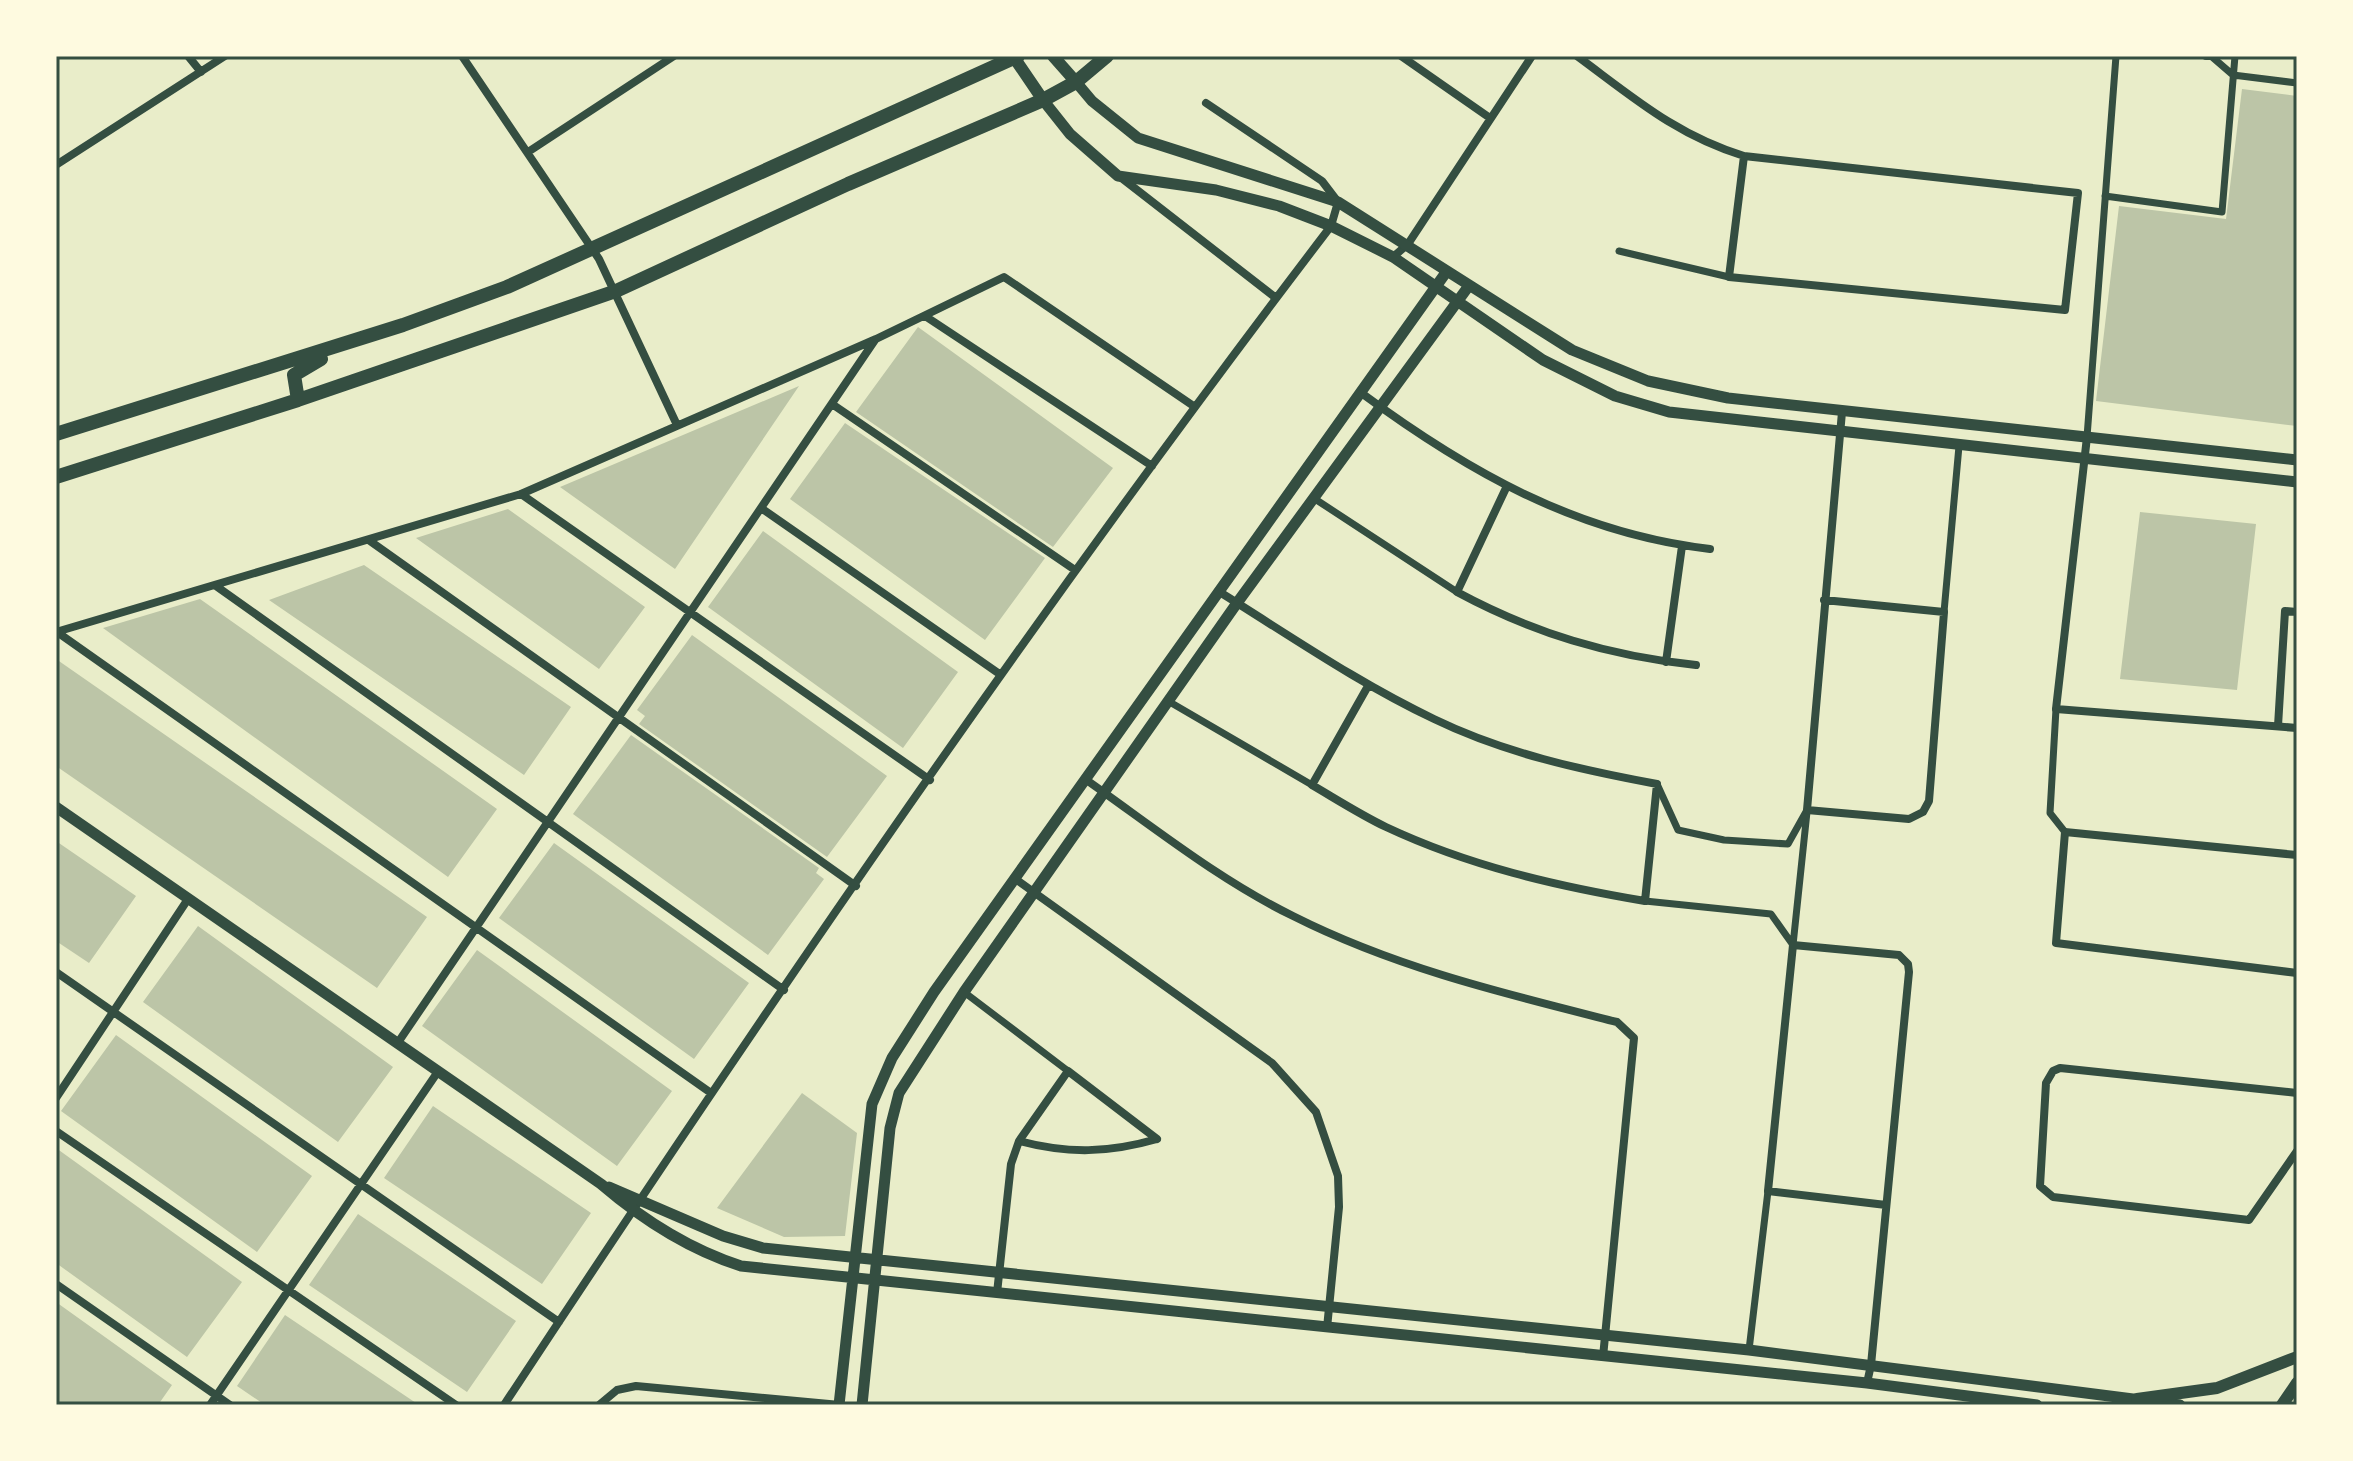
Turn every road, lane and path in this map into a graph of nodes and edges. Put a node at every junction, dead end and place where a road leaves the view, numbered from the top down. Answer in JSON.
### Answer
{"nodes":[{"id":1,"x":188,"y":56,"type":"edge"},
{"id":2,"x":225,"y":56,"type":"edge"},
{"id":3,"x":462,"y":56,"type":"edge"},
{"id":4,"x":674,"y":56,"type":"edge"},
{"id":5,"x":1053,"y":56,"type":"edge"},
{"id":6,"x":1107,"y":56,"type":"edge"},
{"id":7,"x":1401,"y":56,"type":"edge"},
{"id":8,"x":1532,"y":56,"type":"edge"},
{"id":9,"x":1577,"y":56,"type":"edge"},
{"id":10,"x":2116,"y":56,"type":"edge"},
{"id":11,"x":2209,"y":56,"type":"edge"},
{"id":12,"x":2235,"y":56,"type":"edge"},
{"id":13,"x":1015,"y":57,"type":"edge"},
{"id":14,"x":201,"y":72,"type":"junction"},
{"id":15,"x":2233,"y":75,"type":"junction"},
{"id":16,"x":1076,"y":82,"type":"junction"},
{"id":17,"x":2297,"y":83,"type":"edge"},
{"id":18,"x":1043,"y":100,"type":"junction"},
{"id":19,"x":1206,"y":103,"type":"dead end"},
{"id":20,"x":1490,"y":118,"type":"junction"},
{"id":21,"x":528,"y":152,"type":"junction"},
{"id":22,"x":1744,"y":156,"type":"junction"},
{"id":23,"x":56,"y":165,"type":"edge"},
{"id":24,"x":1118,"y":176,"type":"junction"},
{"id":25,"x":2105,"y":196,"type":"junction"},
{"id":26,"x":1338,"y":202,"type":"junction"},
{"id":27,"x":1331,"y":226,"type":"junction"},
{"id":28,"x":1408,"y":244,"type":"junction"},
{"id":29,"x":593,"y":251,"type":"junction"},
{"id":30,"x":1619,"y":251,"type":"dead end"},
{"id":31,"x":1393,"y":257,"type":"junction"},
{"id":32,"x":1447,"y":271,"type":"junction"},
{"id":33,"x":1729,"y":277,"type":"junction"},
{"id":34,"x":1438,"y":286,"type":"junction"},
{"id":35,"x":1468,"y":287,"type":"junction"},
{"id":36,"x":616,"y":291,"type":"junction"},
{"id":37,"x":1276,"y":298,"type":"junction"},
{"id":38,"x":1458,"y":301,"type":"junction"},
{"id":39,"x":925,"y":316,"type":"junction"},
{"id":40,"x":403,"y":325,"type":"junction"},
{"id":41,"x":876,"y":339,"type":"junction"},
{"id":42,"x":1360,"y":392,"type":"junction"},
{"id":43,"x":298,"y":400,"type":"junction"},
{"id":44,"x":832,"y":404,"type":"junction"},
{"id":45,"x":1195,"y":407,"type":"junction"},
{"id":46,"x":1381,"y":407,"type":"junction"},
{"id":47,"x":1842,"y":412,"type":"junction"},
{"id":48,"x":677,"y":425,"type":"junction"},
{"id":49,"x":56,"y":434,"type":"edge"},
{"id":50,"x":1840,"y":434,"type":"junction"},
{"id":51,"x":2087,"y":437,"type":"junction"},
{"id":52,"x":1959,"y":446,"type":"junction"},
{"id":53,"x":2084,"y":459,"type":"junction"},
{"id":54,"x":2297,"y":460,"type":"edge"},
{"id":55,"x":1152,"y":466,"type":"junction"},
{"id":56,"x":56,"y":477,"type":"edge"},
{"id":57,"x":2297,"y":482,"type":"edge"},
{"id":58,"x":1506,"y":488,"type":"junction"},
{"id":59,"x":521,"y":494,"type":"junction"},
{"id":60,"x":1315,"y":499,"type":"junction"},
{"id":61,"x":761,"y":508,"type":"junction"},
{"id":62,"x":370,"y":541,"type":"junction"},
{"id":63,"x":1682,"y":546,"type":"junction"},
{"id":64,"x":1710,"y":549,"type":"dead end"},
{"id":65,"x":1075,"y":570,"type":"junction"},
{"id":66,"x":216,"y":586,"type":"junction"},
{"id":67,"x":1218,"y":591,"type":"junction"},
{"id":68,"x":1457,"y":592,"type":"junction"},
{"id":69,"x":1824,"y":600,"type":"junction"},
{"id":70,"x":1237,"y":603,"type":"junction"},
{"id":71,"x":691,"y":611,"type":"junction"},
{"id":72,"x":1944,"y":612,"type":"junction"},
{"id":73,"x":2297,"y":612,"type":"edge"},
{"id":74,"x":57,"y":632,"type":"edge"},
{"id":75,"x":1666,"y":662,"type":"junction"},
{"id":76,"x":1696,"y":665,"type":"dead end"},
{"id":77,"x":1001,"y":675,"type":"junction"},
{"id":78,"x":1368,"y":686,"type":"junction"},
{"id":79,"x":1168,"y":701,"type":"junction"},
{"id":80,"x":2056,"y":709,"type":"junction"},
{"id":81,"x":618,"y":718,"type":"junction"},
{"id":82,"x":2278,"y":726,"type":"junction"},
{"id":83,"x":2297,"y":728,"type":"edge"},
{"id":84,"x":1085,"y":779,"type":"junction"},
{"id":85,"x":930,"y":780,"type":"junction"},
{"id":86,"x":1657,"y":784,"type":"junction"},
{"id":87,"x":1312,"y":785,"type":"junction"},
{"id":88,"x":1104,"y":793,"type":"junction"},
{"id":89,"x":56,"y":807,"type":"edge"},
{"id":90,"x":1807,"y":810,"type":"junction"},
{"id":91,"x":548,"y":822,"type":"junction"},
{"id":92,"x":2065,"y":832,"type":"junction"},
{"id":93,"x":2297,"y":855,"type":"edge"},
{"id":94,"x":1014,"y":878,"type":"junction"},
{"id":95,"x":856,"y":886,"type":"junction"},
{"id":96,"x":1035,"y":892,"type":"junction"},
{"id":97,"x":188,"y":899,"type":"junction"},
{"id":98,"x":1645,"y":901,"type":"junction"},
{"id":99,"x":477,"y":927,"type":"junction"},
{"id":100,"x":1793,"y":945,"type":"junction"},
{"id":101,"x":56,"y":972,"type":"edge"},
{"id":102,"x":2297,"y":973,"type":"edge"},
{"id":103,"x":784,"y":990,"type":"junction"},
{"id":104,"x":964,"y":992,"type":"junction"},
{"id":105,"x":114,"y":1012,"type":"junction"},
{"id":106,"x":397,"y":1044,"type":"junction"},
{"id":107,"x":1068,"y":1071,"type":"junction"},
{"id":108,"x":437,"y":1073,"type":"junction"},
{"id":109,"x":711,"y":1093,"type":"junction"},
{"id":110,"x":2297,"y":1093,"type":"edge"},
{"id":111,"x":56,"y":1098,"type":"edge"},
{"id":112,"x":56,"y":1131,"type":"edge"},
{"id":113,"x":1019,"y":1141,"type":"junction"},
{"id":114,"x":2297,"y":1151,"type":"edge"},
{"id":115,"x":361,"y":1184,"type":"junction"},
{"id":116,"x":601,"y":1184,"type":"junction"},
{"id":117,"x":1768,"y":1191,"type":"junction"},
{"id":118,"x":640,"y":1198,"type":"junction"},
{"id":119,"x":1886,"y":1205,"type":"junction"},
{"id":120,"x":632,"y":1211,"type":"junction"},
{"id":121,"x":854,"y":1257,"type":"junction"},
{"id":122,"x":875,"y":1259,"type":"junction"},
{"id":123,"x":998,"y":1270,"type":"junction"},
{"id":124,"x":851,"y":1280,"type":"junction"},
{"id":125,"x":873,"y":1282,"type":"junction"},
{"id":126,"x":56,"y":1284,"type":"edge"},
{"id":127,"x":288,"y":1291,"type":"junction"},
{"id":128,"x":997,"y":1293,"type":"junction"},
{"id":129,"x":1331,"y":1305,"type":"junction"},
{"id":130,"x":559,"y":1322,"type":"junction"},
{"id":131,"x":1327,"y":1328,"type":"junction"},
{"id":132,"x":1605,"y":1334,"type":"junction"},
{"id":133,"x":1749,"y":1350,"type":"junction"},
{"id":134,"x":1603,"y":1357,"type":"junction"},
{"id":135,"x":2297,"y":1357,"type":"edge"},
{"id":136,"x":1871,"y":1365,"type":"junction"},
{"id":137,"x":1867,"y":1383,"type":"junction"},
{"id":138,"x":2297,"y":1383,"type":"edge"},
{"id":139,"x":216,"y":1396,"type":"junction"},
{"id":140,"x":2137,"y":1399,"type":"junction"},
{"id":141,"x":210,"y":1405,"type":"edge"},
{"id":142,"x":230,"y":1405,"type":"edge"},
{"id":143,"x":456,"y":1405,"type":"edge"},
{"id":144,"x":504,"y":1405,"type":"edge"},
{"id":145,"x":599,"y":1405,"type":"edge"},
{"id":146,"x":840,"y":1405,"type":"edge"},
{"id":147,"x":862,"y":1405,"type":"edge"},
{"id":148,"x":2037,"y":1405,"type":"edge"},
{"id":149,"x":2180,"y":1405,"type":"edge"},
{"id":150,"x":2282,"y":1405,"type":"edge"}],
"edges":[{"from":1,"to":14,"type":"street"},
{"from":2,"to":14,"type":"street"},
{"from":3,"to":21,"type":"street"},
{"from":4,"to":21,"type":"street"},
{"from":5,"to":16,"type":"main road"},
{"from":6,"to":16,"type":"main road"},
{"from":7,"to":20,"type":"street"},
{"from":8,"to":20,"type":"street"},
{"from":9,"to":22,"type":"street"},
{"from":10,"to":25,"type":"street"},
{"from":11,"to":15,"type":"street"},
{"from":12,"to":15,"type":"street"},
{"from":13,"to":18,"type":"main road"},
{"from":13,"to":29,"type":"main road"},
{"from":14,"to":23,"type":"street"},
{"from":15,"to":17,"type":"street"},
{"from":15,"to":25,"type":"street"},
{"from":16,"to":18,"type":"main road"},
{"from":16,"to":26,"type":"street"},
{"from":18,"to":24,"type":"street"},
{"from":18,"to":36,"type":"main road"},
{"from":19,"to":26,"type":"street"},
{"from":20,"to":28,"type":"street"},
{"from":21,"to":29,"type":"street"},
{"from":22,"to":33,"type":"street"},
{"from":22,"to":33,"type":"street"},
{"from":24,"to":27,"type":"street"},
{"from":24,"to":37,"type":"street"},
{"from":25,"to":51,"type":"street"},
{"from":26,"to":27,"type":"street"},
{"from":26,"to":28,"type":"street"},
{"from":27,"to":31,"type":"street"},
{"from":27,"to":37,"type":"street"},
{"from":28,"to":31,"type":"street"},
{"from":28,"to":32,"type":"street"},
{"from":29,"to":36,"type":"street"},
{"from":29,"to":40,"type":"main road"},
{"from":30,"to":33,"type":"street"},
{"from":31,"to":34,"type":"street"},
{"from":32,"to":34,"type":"street"},
{"from":32,"to":35,"type":"street"},
{"from":34,"to":38,"type":"street"},
{"from":34,"to":42,"type":"street"},
{"from":35,"to":38,"type":"street"},
{"from":35,"to":47,"type":"street"},
{"from":36,"to":43,"type":"main road"},
{"from":36,"to":48,"type":"street"},
{"from":37,"to":45,"type":"street"},
{"from":38,"to":46,"type":"street"},
{"from":38,"to":50,"type":"street"},
{"from":39,"to":41,"type":"street"},
{"from":39,"to":45,"type":"street"},
{"from":39,"to":55,"type":"street"},
{"from":40,"to":43,"type":"main road"},
{"from":40,"to":49,"type":"main road"},
{"from":41,"to":44,"type":"street"},
{"from":41,"to":48,"type":"street"},
{"from":42,"to":46,"type":"street"},
{"from":42,"to":67,"type":"street"},
{"from":43,"to":56,"type":"main road"},
{"from":44,"to":61,"type":"street"},
{"from":44,"to":65,"type":"street"},
{"from":45,"to":55,"type":"street"},
{"from":46,"to":58,"type":"street"},
{"from":46,"to":60,"type":"street"},
{"from":47,"to":50,"type":"street"},
{"from":47,"to":51,"type":"street"},
{"from":48,"to":59,"type":"street"},
{"from":50,"to":52,"type":"street"},
{"from":50,"to":69,"type":"street"},
{"from":51,"to":53,"type":"street"},
{"from":51,"to":54,"type":"street"},
{"from":52,"to":53,"type":"street"},
{"from":52,"to":72,"type":"street"},
{"from":53,"to":57,"type":"street"},
{"from":53,"to":80,"type":"street"},
{"from":55,"to":65,"type":"street"},
{"from":58,"to":63,"type":"street"},
{"from":58,"to":68,"type":"street"},
{"from":59,"to":62,"type":"street"},
{"from":59,"to":71,"type":"street"},
{"from":60,"to":68,"type":"street"},
{"from":60,"to":70,"type":"street"},
{"from":61,"to":71,"type":"street"},
{"from":61,"to":77,"type":"street"},
{"from":62,"to":66,"type":"street"},
{"from":62,"to":81,"type":"street"},
{"from":63,"to":64,"type":"street"},
{"from":63,"to":75,"type":"street"},
{"from":65,"to":77,"type":"street"},
{"from":66,"to":74,"type":"street"},
{"from":66,"to":91,"type":"street"},
{"from":67,"to":70,"type":"street"},
{"from":67,"to":84,"type":"street"},
{"from":68,"to":75,"type":"street"},
{"from":69,"to":72,"type":"street"},
{"from":69,"to":90,"type":"street"},
{"from":70,"to":78,"type":"street"},
{"from":70,"to":79,"type":"street"},
{"from":71,"to":81,"type":"street"},
{"from":71,"to":85,"type":"street"},
{"from":72,"to":90,"type":"street"},
{"from":73,"to":82,"type":"street"},
{"from":74,"to":99,"type":"street"},
{"from":75,"to":76,"type":"street"},
{"from":77,"to":85,"type":"street"},
{"from":78,"to":86,"type":"street"},
{"from":78,"to":87,"type":"street"},
{"from":79,"to":87,"type":"street"},
{"from":79,"to":88,"type":"street"},
{"from":80,"to":82,"type":"street"},
{"from":80,"to":92,"type":"street"},
{"from":81,"to":91,"type":"street"},
{"from":81,"to":95,"type":"street"},
{"from":82,"to":83,"type":"street"},
{"from":84,"to":88,"type":"street"},
{"from":84,"to":94,"type":"street"},
{"from":85,"to":95,"type":"street"},
{"from":86,"to":90,"type":"street"},
{"from":86,"to":98,"type":"street"},
{"from":87,"to":98,"type":"street"},
{"from":88,"to":96,"type":"street"},
{"from":88,"to":132,"type":"street"},
{"from":89,"to":97,"type":"street"},
{"from":90,"to":100,"type":"street"},
{"from":91,"to":99,"type":"street"},
{"from":91,"to":103,"type":"street"},
{"from":92,"to":93,"type":"street"},
{"from":92,"to":102,"type":"street"},
{"from":94,"to":96,"type":"street"},
{"from":94,"to":121,"type":"street"},
{"from":95,"to":103,"type":"street"},
{"from":96,"to":104,"type":"street"},
{"from":96,"to":129,"type":"street"},
{"from":97,"to":105,"type":"street"},
{"from":97,"to":106,"type":"street"},
{"from":98,"to":100,"type":"street"},
{"from":99,"to":106,"type":"street"},
{"from":99,"to":109,"type":"street"},
{"from":100,"to":117,"type":"street"},
{"from":100,"to":119,"type":"street"},
{"from":101,"to":105,"type":"street"},
{"from":103,"to":109,"type":"street"},
{"from":104,"to":107,"type":"street"},
{"from":104,"to":122,"type":"street"},
{"from":105,"to":111,"type":"street"},
{"from":105,"to":115,"type":"street"},
{"from":106,"to":108,"type":"street"},
{"from":107,"to":113,"type":"street"},
{"from":107,"to":113,"type":"street"},
{"from":108,"to":115,"type":"street"},
{"from":108,"to":116,"type":"street"},
{"from":109,"to":118,"type":"street"},
{"from":110,"to":114,"type":"street"},
{"from":112,"to":127,"type":"street"},
{"from":113,"to":123,"type":"street"},
{"from":115,"to":127,"type":"street"},
{"from":115,"to":130,"type":"street"},
{"from":116,"to":118,"type":"street"},
{"from":116,"to":120,"type":"street"},
{"from":117,"to":119,"type":"street"},
{"from":117,"to":133,"type":"street"},
{"from":118,"to":120,"type":"street"},
{"from":118,"to":121,"type":"street"},
{"from":119,"to":136,"type":"street"},
{"from":120,"to":124,"type":"street"},
{"from":120,"to":130,"type":"street"},
{"from":121,"to":122,"type":"street"},
{"from":121,"to":124,"type":"street"},
{"from":122,"to":123,"type":"street"},
{"from":122,"to":125,"type":"street"},
{"from":123,"to":128,"type":"street"},
{"from":123,"to":129,"type":"street"},
{"from":124,"to":125,"type":"street"},
{"from":124,"to":146,"type":"street"},
{"from":125,"to":128,"type":"street"},
{"from":125,"to":147,"type":"street"},
{"from":126,"to":139,"type":"street"},
{"from":127,"to":139,"type":"street"},
{"from":127,"to":143,"type":"street"},
{"from":128,"to":131,"type":"street"},
{"from":129,"to":131,"type":"street"},
{"from":129,"to":132,"type":"street"},
{"from":130,"to":144,"type":"street"},
{"from":131,"to":134,"type":"street"},
{"from":132,"to":133,"type":"street"},
{"from":132,"to":134,"type":"street"},
{"from":133,"to":136,"type":"street"},
{"from":134,"to":137,"type":"street"},
{"from":135,"to":140,"type":"main road"},
{"from":136,"to":137,"type":"street"},
{"from":136,"to":140,"type":"street"},
{"from":137,"to":148,"type":"street"},
{"from":138,"to":150,"type":"main road"},
{"from":139,"to":141,"type":"street"},
{"from":139,"to":142,"type":"street"},
{"from":140,"to":149,"type":"street"},
{"from":145,"to":146,"type":"street"}]}
